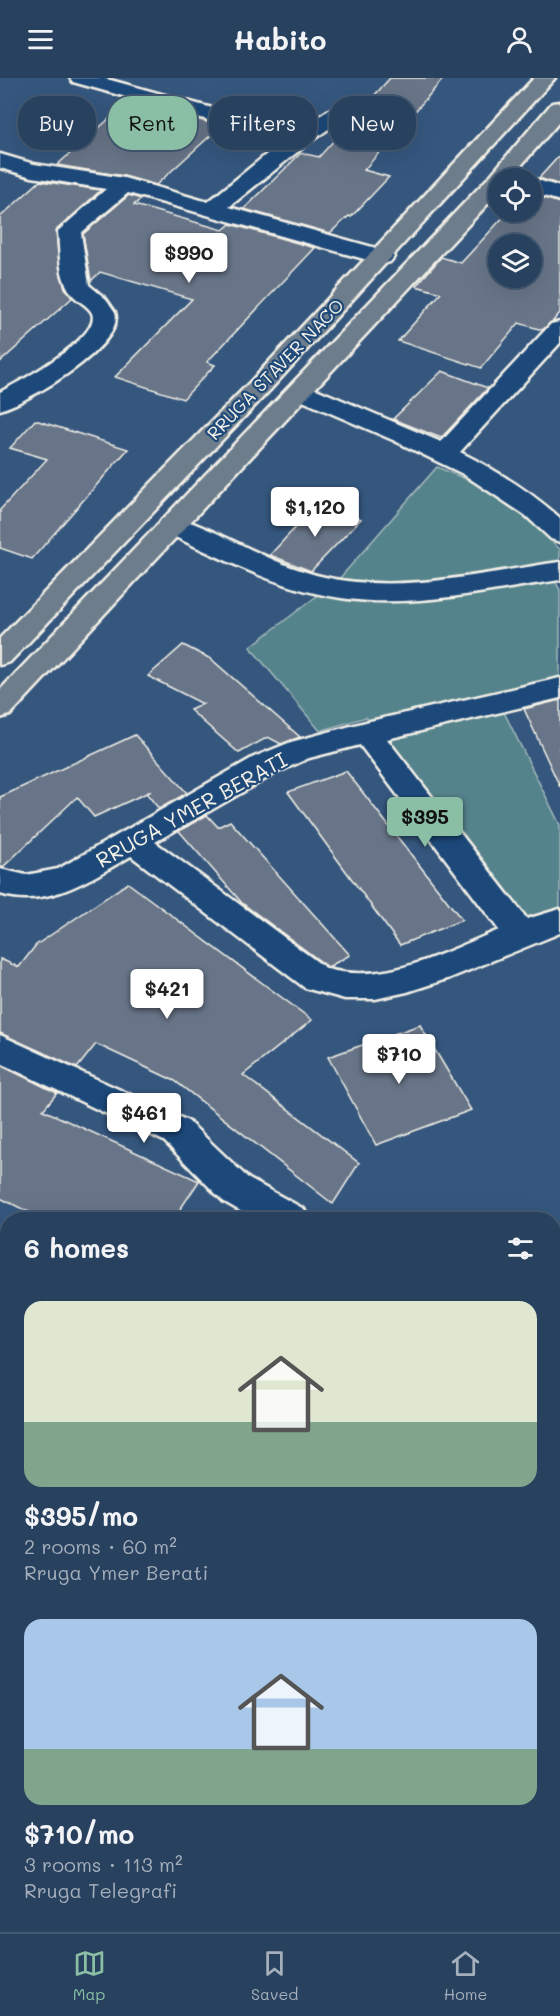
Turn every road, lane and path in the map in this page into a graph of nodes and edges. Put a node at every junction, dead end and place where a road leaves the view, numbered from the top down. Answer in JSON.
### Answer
{"nodes":[{"id":1,"x":80,"y":78,"type":"edge"},
{"id":2,"x":545,"y":78,"type":"edge"},
{"id":3,"x":560,"y":108,"type":"edge"},
{"id":4,"x":209,"y":115,"type":"edge"},
{"id":5,"x":286,"y":150,"type":"edge"},
{"id":6,"x":0,"y":161,"type":"edge"},
{"id":7,"x":511,"y":168,"type":"edge"},
{"id":8,"x":124,"y":185,"type":"junction"},
{"id":9,"x":542,"y":188,"type":"edge"},
{"id":10,"x":488,"y":194,"type":"edge"},
{"id":11,"x":560,"y":194,"type":"edge"},
{"id":12,"x":212,"y":210,"type":"junction"},
{"id":13,"x":382,"y":257,"type":"junction"},
{"id":14,"x":560,"y":328,"type":"edge"},
{"id":15,"x":300,"y":391,"type":"junction"},
{"id":16,"x":0,"y":402,"type":"edge"},
{"id":17,"x":443,"y":455,"type":"junction"},
{"id":18,"x":171,"y":525,"type":"junction"},
{"id":19,"x":560,"y":533,"type":"edge"},
{"id":20,"x":560,"y":571,"type":"edge"},
{"id":21,"x":0,"y":655,"type":"edge"},
{"id":22,"x":560,"y":688,"type":"edge"},
{"id":23,"x":0,"y":708,"type":"edge"},
{"id":24,"x":366,"y":732,"type":"junction"},
{"id":25,"x":132,"y":841,"type":"junction"},
{"id":26,"x":0,"y":881,"type":"edge"},
{"id":27,"x":560,"y":921,"type":"edge"},
{"id":28,"x":522,"y":935,"type":"junction"},
{"id":29,"x":0,"y":1048,"type":"edge"},
{"id":30,"x":274,"y":1212,"type":"edge"}],
"edges":[{"from":1,"to":4,"type":"street"},
{"from":2,"to":13,"type":"main road","name":"RRUGA STAVER NACO"},
{"from":3,"to":7,"type":"main road","name":"RRUGA STAVER NACO"},
{"from":5,"to":12,"type":"street"},
{"from":6,"to":8,"type":"street"},
{"from":8,"to":12,"type":"street"},
{"from":8,"to":16,"type":"street"},
{"from":9,"to":11,"type":"street"},
{"from":10,"to":15,"type":"main road","name":"RRUGA STAVER NACO"},
{"from":12,"to":13,"type":"street"},
{"from":13,"to":21,"type":"main road","name":"RRUGA STAVER NACO"},
{"from":14,"to":17,"type":"street"},
{"from":15,"to":17,"type":"street"},
{"from":15,"to":18,"type":"main road","name":"RRUGA STAVER NACO"},
{"from":17,"to":19,"type":"street"},
{"from":18,"to":20,"type":"street"},
{"from":18,"to":23,"type":"main road","name":"RRUGA STAVER NACO"},
{"from":22,"to":24,"type":"street","name":"RRUGA YMER BERATI"},
{"from":24,"to":25,"type":"street","name":"RRUGA YMER BERATI"},
{"from":24,"to":28,"type":"street"},
{"from":25,"to":26,"type":"street","name":"RRUGA YMER BERATI"},
{"from":25,"to":28,"type":"street"},
{"from":27,"to":28,"type":"street"},
{"from":29,"to":30,"type":"street"}]}
